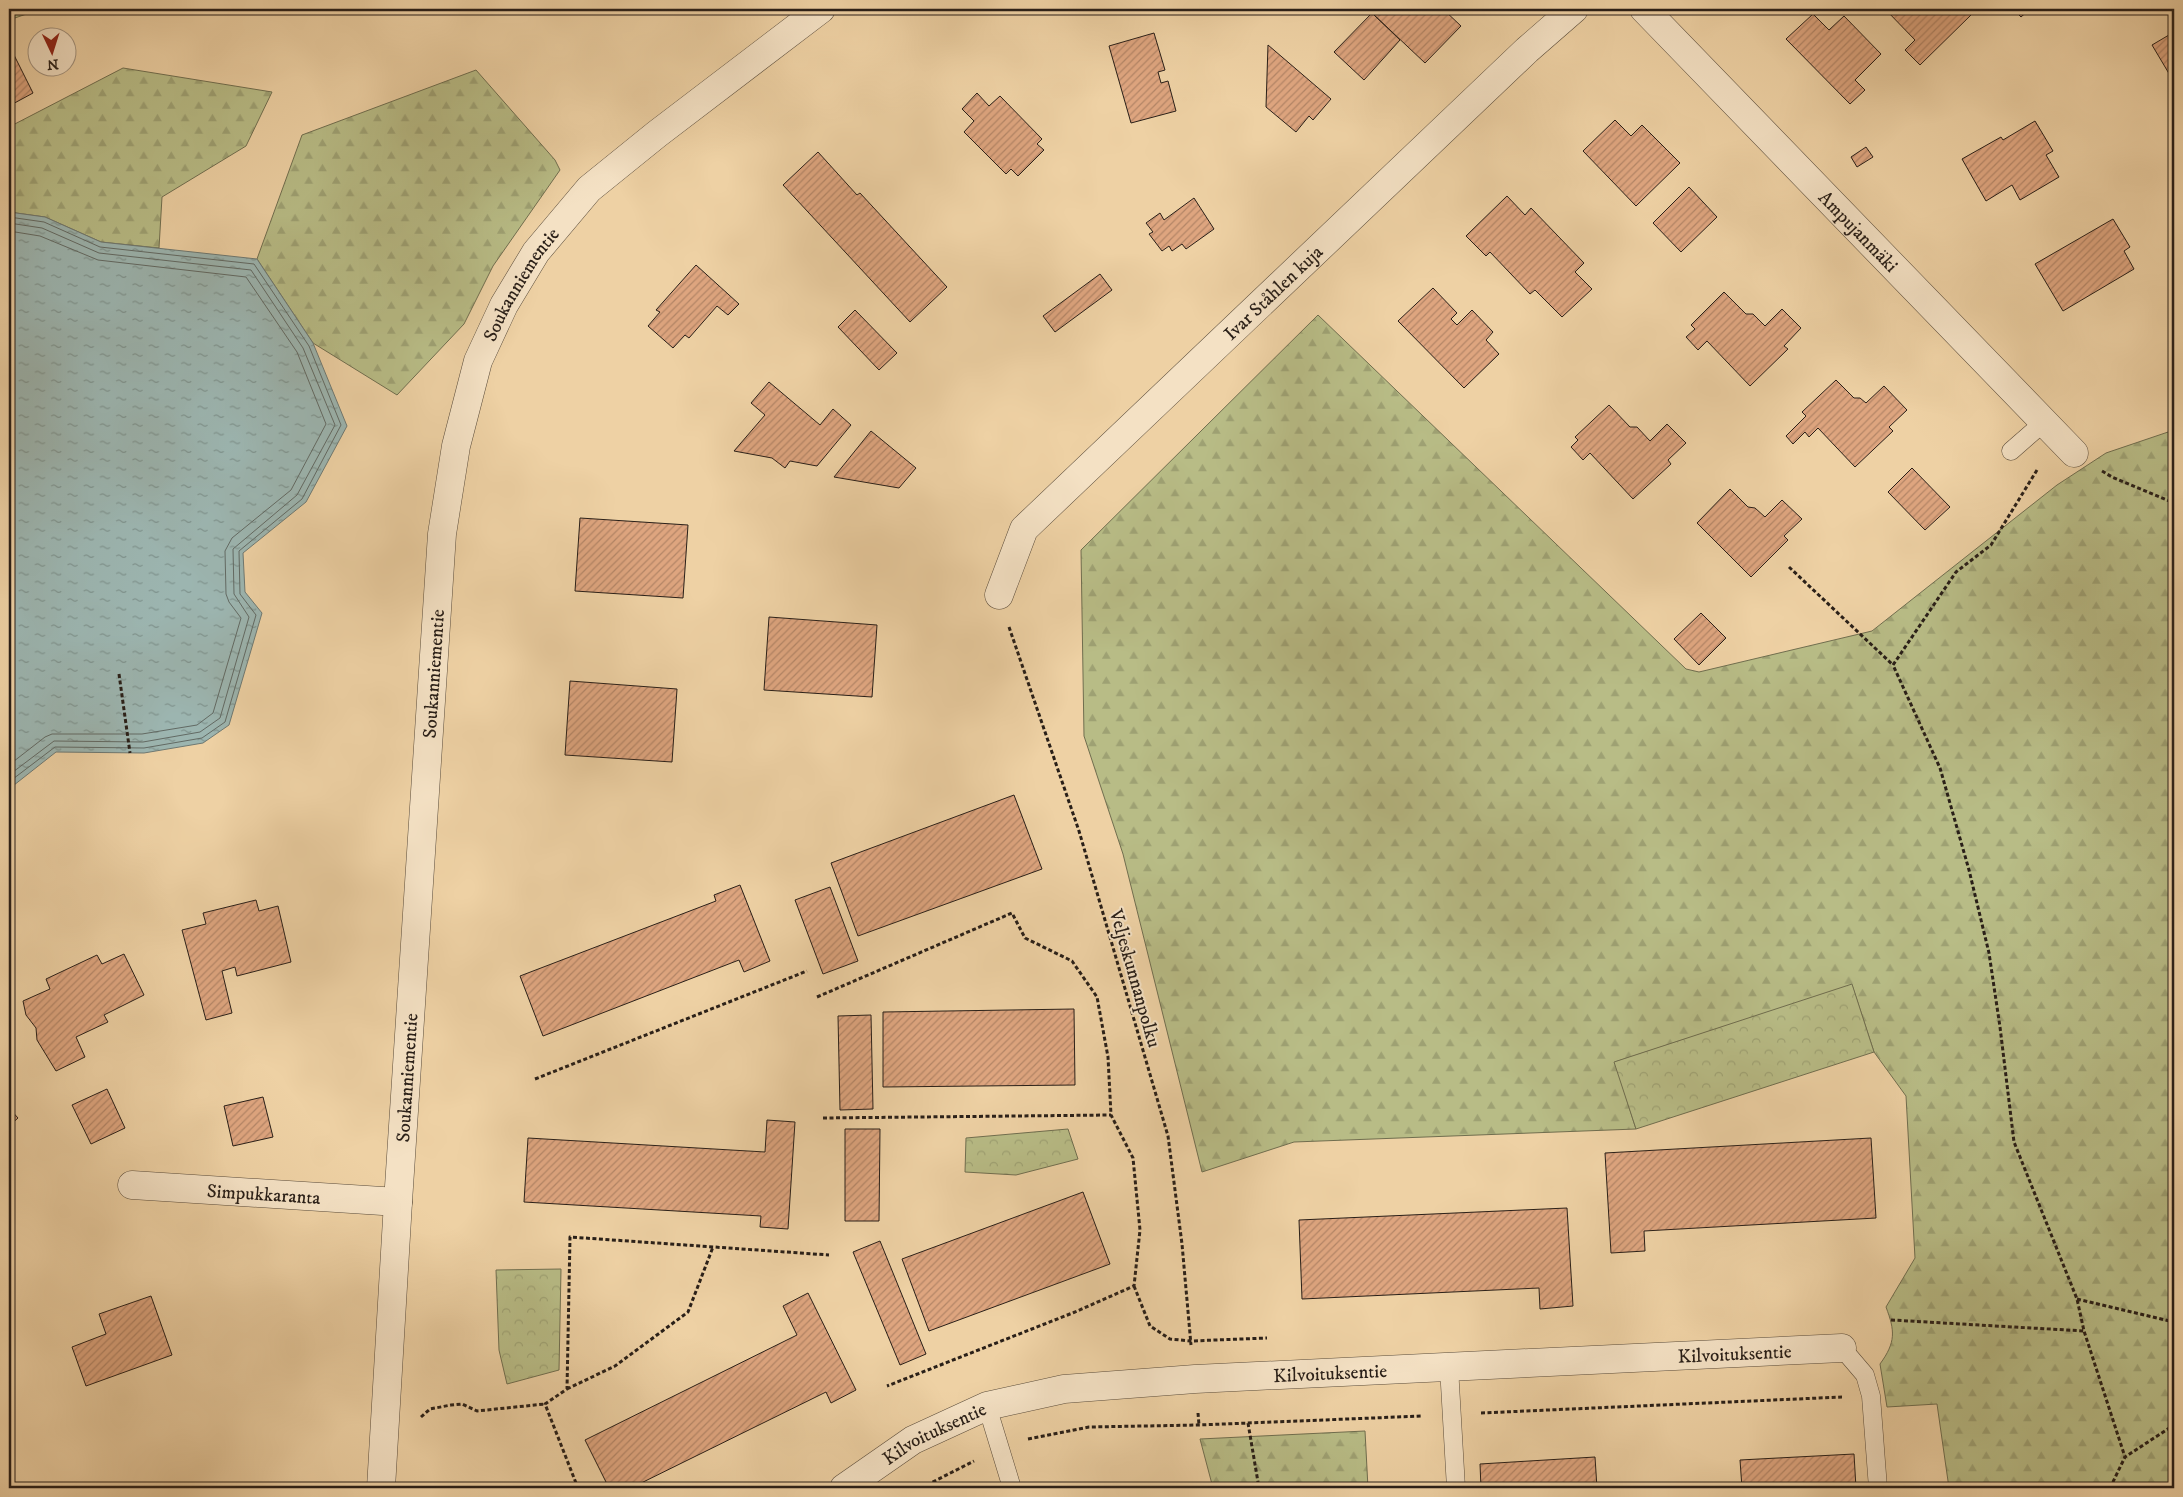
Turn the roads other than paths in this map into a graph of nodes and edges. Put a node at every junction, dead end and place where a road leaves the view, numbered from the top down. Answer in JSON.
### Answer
{"nodes":[{"id":1,"x":822,"y":9,"type":"edge"},
{"id":2,"x":1574,"y":9,"type":"edge"},
{"id":3,"x":1644,"y":9,"type":"edge"},
{"id":4,"x":2058,"y":437,"type":"joint"},
{"id":5,"x":2011,"y":451,"type":"dead end"},
{"id":6,"x":999,"y":595,"type":"road end"},
{"id":7,"x":132,"y":1185,"type":"dead end"},
{"id":8,"x":398,"y":1202,"type":"junction"},
{"id":9,"x":1842,"y":1348,"type":"joint"},
{"id":10,"x":1449,"y":1367,"type":"junction"},
{"id":11,"x":987,"y":1406,"type":"junction"},
{"id":12,"x":381,"y":1488,"type":"edge"},
{"id":13,"x":844,"y":1488,"type":"edge"},
{"id":14,"x":1012,"y":1488,"type":"edge"},
{"id":15,"x":1456,"y":1488,"type":"edge"},
{"id":16,"x":1878,"y":1488,"type":"edge"}],
"edges":[{"from":1,"to":8,"type":"street","name":"Soukanniementie"},
{"from":2,"to":6,"type":"street","name":"Ivar Ståhlen kuja"},
{"from":3,"to":4,"type":"street","name":"Ampujanmäki"},
{"from":4,"to":5,"type":"lane"},
{"from":7,"to":8,"type":"street","name":"Simpukkaranta"},
{"from":8,"to":12,"type":"street","name":"Soukanniementie"},
{"from":9,"to":10,"type":"street","name":"Kilvoituksentie"},
{"from":9,"to":16,"type":"lane"},
{"from":10,"to":11,"type":"street","name":"Kilvoituksentie"},
{"from":10,"to":15,"type":"lane"},
{"from":11,"to":13,"type":"street","name":"Kilvoituksentie"},
{"from":11,"to":14,"type":"lane"}]}
